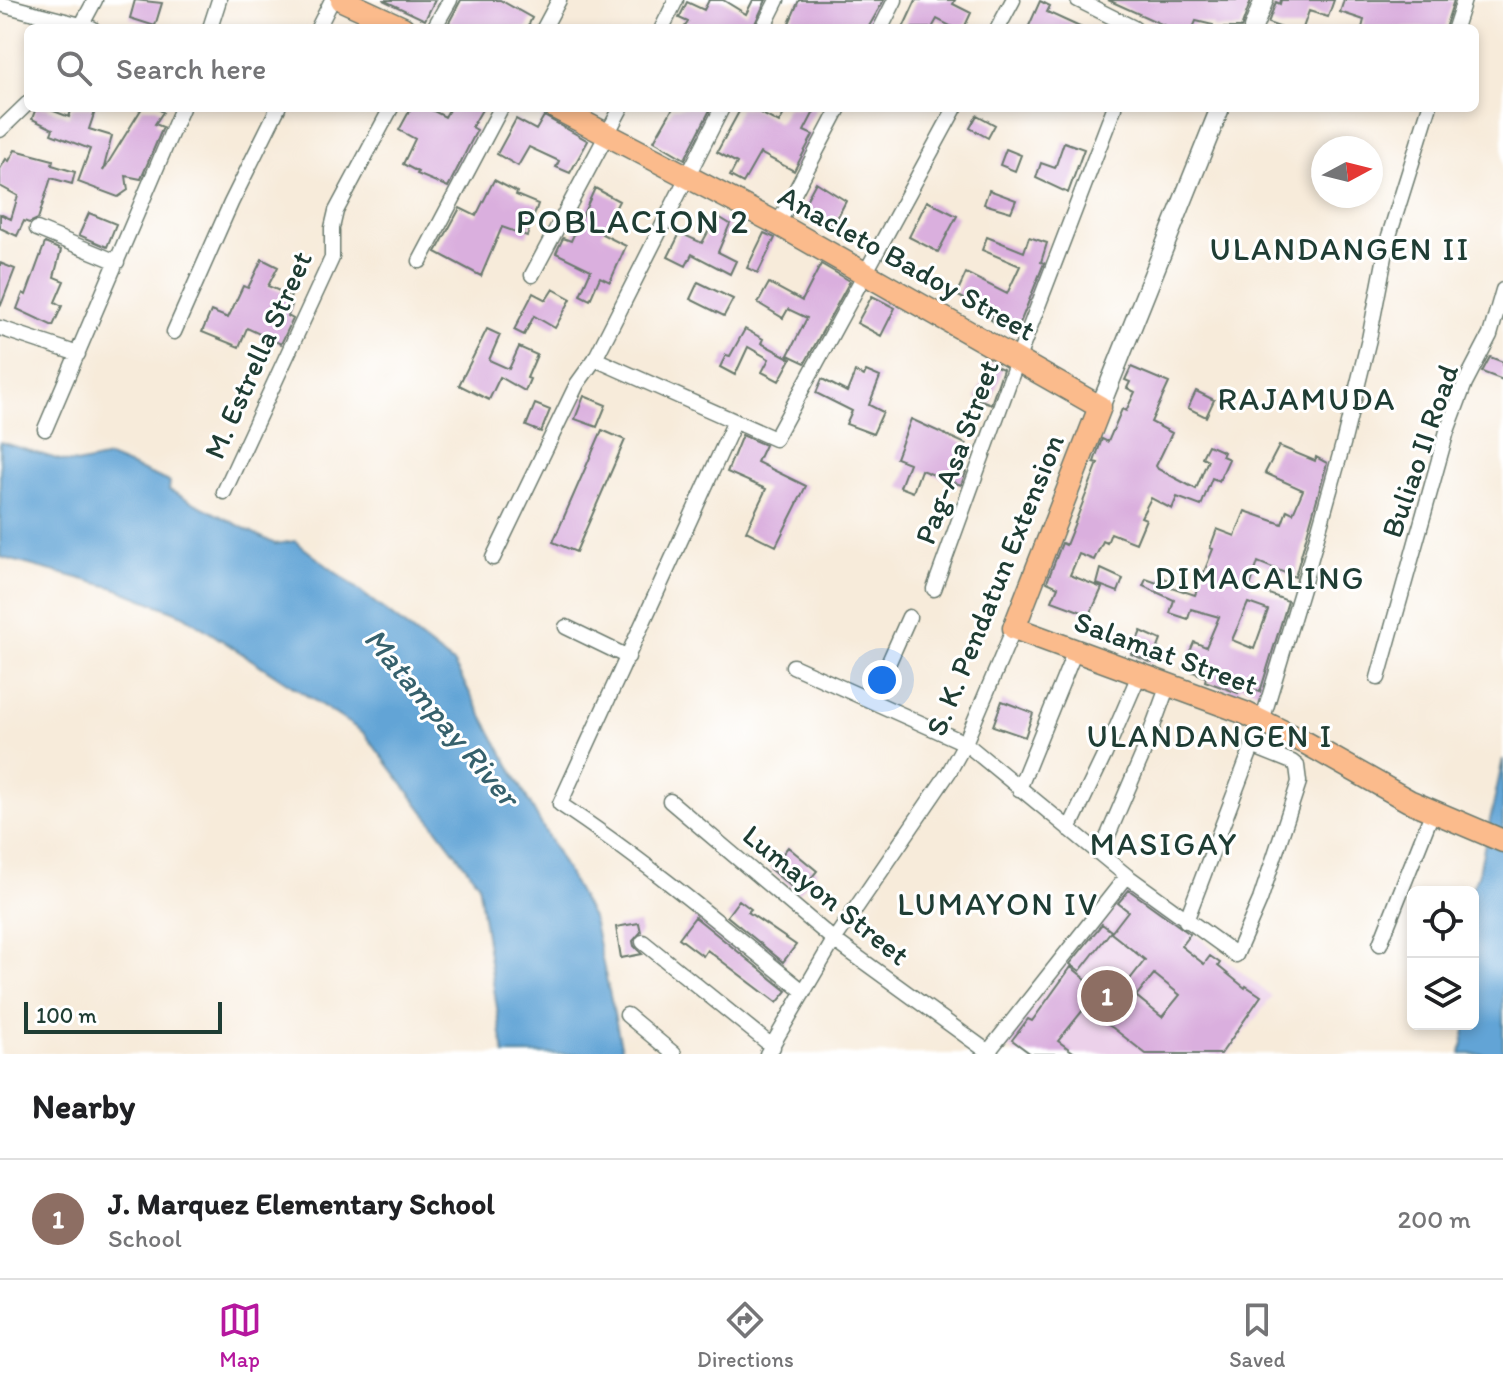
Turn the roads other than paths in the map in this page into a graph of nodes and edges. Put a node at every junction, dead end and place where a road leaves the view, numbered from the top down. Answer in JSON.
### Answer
{"nodes":[{"id":1,"x":95,"y":0,"type":"edge"},
{"id":2,"x":219,"y":0,"type":"edge"},
{"id":3,"x":332,"y":0,"type":"edge"},
{"id":4,"x":342,"y":0,"type":"edge"},
{"id":5,"x":450,"y":0,"type":"edge"},
{"id":6,"x":559,"y":0,"type":"edge"},
{"id":7,"x":676,"y":0,"type":"edge"},
{"id":8,"x":777,"y":0,"type":"edge"},
{"id":9,"x":895,"y":0,"type":"edge"},
{"id":10,"x":1013,"y":0,"type":"edge"},
{"id":11,"x":1078,"y":0,"type":"edge"},
{"id":12,"x":1264,"y":0,"type":"edge"},
{"id":13,"x":1464,"y":0,"type":"edge"},
{"id":14,"x":0,"y":4,"type":"edge"},
{"id":15,"x":1108,"y":7,"type":"edge"},
{"id":16,"x":73,"y":24,"type":"edge"},
{"id":17,"x":85,"y":24,"type":"edge"},
{"id":18,"x":211,"y":24,"type":"edge"},
{"id":19,"x":320,"y":24,"type":"edge"},
{"id":20,"x":394,"y":24,"type":"edge"},
{"id":21,"x":436,"y":24,"type":"edge"},
{"id":22,"x":546,"y":24,"type":"edge"},
{"id":23,"x":664,"y":24,"type":"edge"},
{"id":24,"x":765,"y":24,"type":"edge"},
{"id":25,"x":883,"y":24,"type":"edge"},
{"id":26,"x":1000,"y":24,"type":"edge"},
{"id":27,"x":1129,"y":24,"type":"edge"},
{"id":28,"x":1255,"y":24,"type":"edge"},
{"id":29,"x":1456,"y":24,"type":"edge"},
{"id":30,"x":24,"y":107,"type":"edge"},
{"id":31,"x":180,"y":112,"type":"edge"},
{"id":32,"x":276,"y":112,"type":"edge"},
{"id":33,"x":389,"y":112,"type":"edge"},
{"id":34,"x":499,"y":112,"type":"edge"},
{"id":35,"x":564,"y":112,"type":"edge"},
{"id":36,"x":619,"y":112,"type":"edge"},
{"id":37,"x":720,"y":112,"type":"edge"},
{"id":38,"x":837,"y":112,"type":"edge"},
{"id":39,"x":953,"y":112,"type":"edge"},
{"id":40,"x":1112,"y":112,"type":"edge"},
{"id":41,"x":1218,"y":112,"type":"edge"},
{"id":42,"x":1428,"y":112,"type":"edge"},
{"id":43,"x":0,"y":130,"type":"edge"},
{"id":44,"x":607,"y":135,"type":"junction"},
{"id":45,"x":687,"y":177,"type":"junction"},
{"id":46,"x":778,"y":224,"type":"junction"},
{"id":47,"x":37,"y":229,"type":"dead end"},
{"id":48,"x":420,"y":261,"type":"dead end"},
{"id":49,"x":117,"y":262,"type":"junction"},
{"id":50,"x":866,"y":274,"type":"junction"},
{"id":51,"x":532,"y":275,"type":"dead end"},
{"id":52,"x":1503,"y":290,"type":"edge"},
{"id":53,"x":1499,"y":322,"type":"edge"},
{"id":54,"x":0,"y":328,"type":"edge"},
{"id":55,"x":174,"y":332,"type":"dead end"},
{"id":56,"x":78,"y":354,"type":"junction"},
{"id":57,"x":1018,"y":358,"type":"junction"},
{"id":58,"x":595,"y":359,"type":"junction"},
{"id":59,"x":1100,"y":407,"type":"junction"},
{"id":60,"x":735,"y":421,"type":"junction"},
{"id":61,"x":45,"y":429,"type":"dead end"},
{"id":62,"x":224,"y":492,"type":"dead end"},
{"id":63,"x":493,"y":558,"type":"dead end"},
{"id":64,"x":934,"y":589,"type":"dead end"},
{"id":65,"x":909,"y":617,"type":"dead end"},
{"id":66,"x":566,"y":627,"type":"dead end"},
{"id":67,"x":1014,"y":628,"type":"junction"},
{"id":68,"x":1075,"y":651,"type":"junction"},
{"id":69,"x":628,"y":657,"type":"junction"},
{"id":70,"x":793,"y":666,"type":"dead end"},
{"id":71,"x":1139,"y":675,"type":"junction"},
{"id":72,"x":1378,"y":678,"type":"dead end"},
{"id":73,"x":1168,"y":685,"type":"junction"},
{"id":74,"x":872,"y":700,"type":"junction"},
{"id":75,"x":1262,"y":721,"type":"junction"},
{"id":76,"x":965,"y":743,"type":"junction"},
{"id":77,"x":1252,"y":746,"type":"junction"},
{"id":78,"x":1019,"y":789,"type":"junction"},
{"id":79,"x":670,"y":801,"type":"dead end"},
{"id":80,"x":1432,"y":813,"type":"junction"},
{"id":81,"x":1069,"y":829,"type":"junction"},
{"id":82,"x":1503,"y":841,"type":"edge"},
{"id":83,"x":1100,"y":854,"type":"junction"},
{"id":84,"x":1127,"y":876,"type":"junction"},
{"id":85,"x":1186,"y":921,"type":"junction"},
{"id":86,"x":834,"y":940,"type":"junction"},
{"id":87,"x":643,"y":942,"type":"dead end"},
{"id":88,"x":1380,"y":944,"type":"dead end"},
{"id":89,"x":804,"y":992,"type":"junction"},
{"id":90,"x":627,"y":1015,"type":"dead end"},
{"id":91,"x":770,"y":1050,"type":"edge"},
{"id":92,"x":989,"y":1053,"type":"edge"},
{"id":93,"x":674,"y":1054,"type":"edge"}],
"edges":[{"from":1,"to":17,"type":"street"},
{"from":2,"to":18,"type":"street"},
{"from":3,"to":19,"type":"street"},
{"from":4,"to":20,"type":"main road"},
{"from":5,"to":21,"type":"street"},
{"from":6,"to":22,"type":"street"},
{"from":7,"to":23,"type":"street"},
{"from":8,"to":24,"type":"street"},
{"from":9,"to":25,"type":"street"},
{"from":10,"to":26,"type":"street"},
{"from":11,"to":15,"type":"street"},
{"from":12,"to":28,"type":"street"},
{"from":13,"to":29,"type":"street"},
{"from":14,"to":16,"type":"street"},
{"from":15,"to":27,"type":"street"},
{"from":30,"to":43,"type":"street"},
{"from":31,"to":49,"type":"street"},
{"from":32,"to":55,"type":"street"},
{"from":33,"to":62,"type":"street","name":"M. Estrella Street"},
{"from":34,"to":48,"type":"street"},
{"from":35,"to":44,"type":"main road","name":"Anacleto Badoy Street"},
{"from":36,"to":44,"type":"street"},
{"from":37,"to":45,"type":"street"},
{"from":38,"to":46,"type":"street"},
{"from":39,"to":50,"type":"street"},
{"from":40,"to":57,"type":"street","name":"Pag-Asa Street"},
{"from":41,"to":59,"type":"street","name":"S. K. Pendatun Extension"},
{"from":42,"to":75,"type":"street"},
{"from":44,"to":45,"type":"main road","name":"Anacleto Badoy Street"},
{"from":44,"to":51,"type":"street"},
{"from":45,"to":46,"type":"main road","name":"Anacleto Badoy Street"},
{"from":45,"to":58,"type":"street"},
{"from":46,"to":50,"type":"main road","name":"Anacleto Badoy Street"},
{"from":47,"to":49,"type":"street"},
{"from":49,"to":56,"type":"street"},
{"from":50,"to":57,"type":"main road","name":"Anacleto Badoy Street"},
{"from":50,"to":60,"type":"street"},
{"from":52,"to":53,"type":"street","name":"Buliao II Road"},
{"from":53,"to":72,"type":"street","name":"Buliao II Road"},
{"from":54,"to":56,"type":"street"},
{"from":56,"to":61,"type":"street"},
{"from":57,"to":59,"type":"main road","name":"Anacleto Badoy Street"},
{"from":57,"to":64,"type":"street","name":"Pag-Asa Street"},
{"from":58,"to":60,"type":"street"},
{"from":58,"to":63,"type":"street"},
{"from":59,"to":67,"type":"main road","name":"S. K. Pendatun Extension"},
{"from":60,"to":69,"type":"street"},
{"from":65,"to":74,"type":"street"},
{"from":66,"to":69,"type":"street"},
{"from":67,"to":68,"type":"main road","name":"Salamat Street"},
{"from":67,"to":76,"type":"street","name":"S. K. Pendatun Extension"},
{"from":68,"to":71,"type":"main road","name":"Salamat Street"},
{"from":68,"to":78,"type":"street"},
{"from":69,"to":89,"type":"street"},
{"from":70,"to":74,"type":"street"},
{"from":71,"to":73,"type":"main road","name":"Salamat Street"},
{"from":71,"to":81,"type":"street"},
{"from":73,"to":75,"type":"main road","name":"Salamat Street"},
{"from":73,"to":83,"type":"street"},
{"from":74,"to":76,"type":"street"},
{"from":75,"to":77,"type":"street"},
{"from":75,"to":80,"type":"main road","name":"Salamat Street"},
{"from":76,"to":78,"type":"street"},
{"from":76,"to":86,"type":"street","name":"S. K. Pendatun Extension"},
{"from":77,"to":85,"type":"street"},
{"from":77,"to":85,"type":"street"},
{"from":78,"to":81,"type":"street"},
{"from":79,"to":86,"type":"street","name":"Lumayon Street"},
{"from":80,"to":82,"type":"main road","name":"Salamat Street"},
{"from":80,"to":88,"type":"street"},
{"from":81,"to":83,"type":"street"},
{"from":83,"to":84,"type":"street"},
{"from":84,"to":85,"type":"street"},
{"from":84,"to":92,"type":"street"},
{"from":86,"to":89,"type":"street","name":"S. K. Pendatun Extension"},
{"from":86,"to":92,"type":"street","name":"Lumayon Street"},
{"from":87,"to":91,"type":"street"},
{"from":89,"to":91,"type":"street","name":"S. K. Pendatun Extension"},
{"from":90,"to":93,"type":"street"}]}
